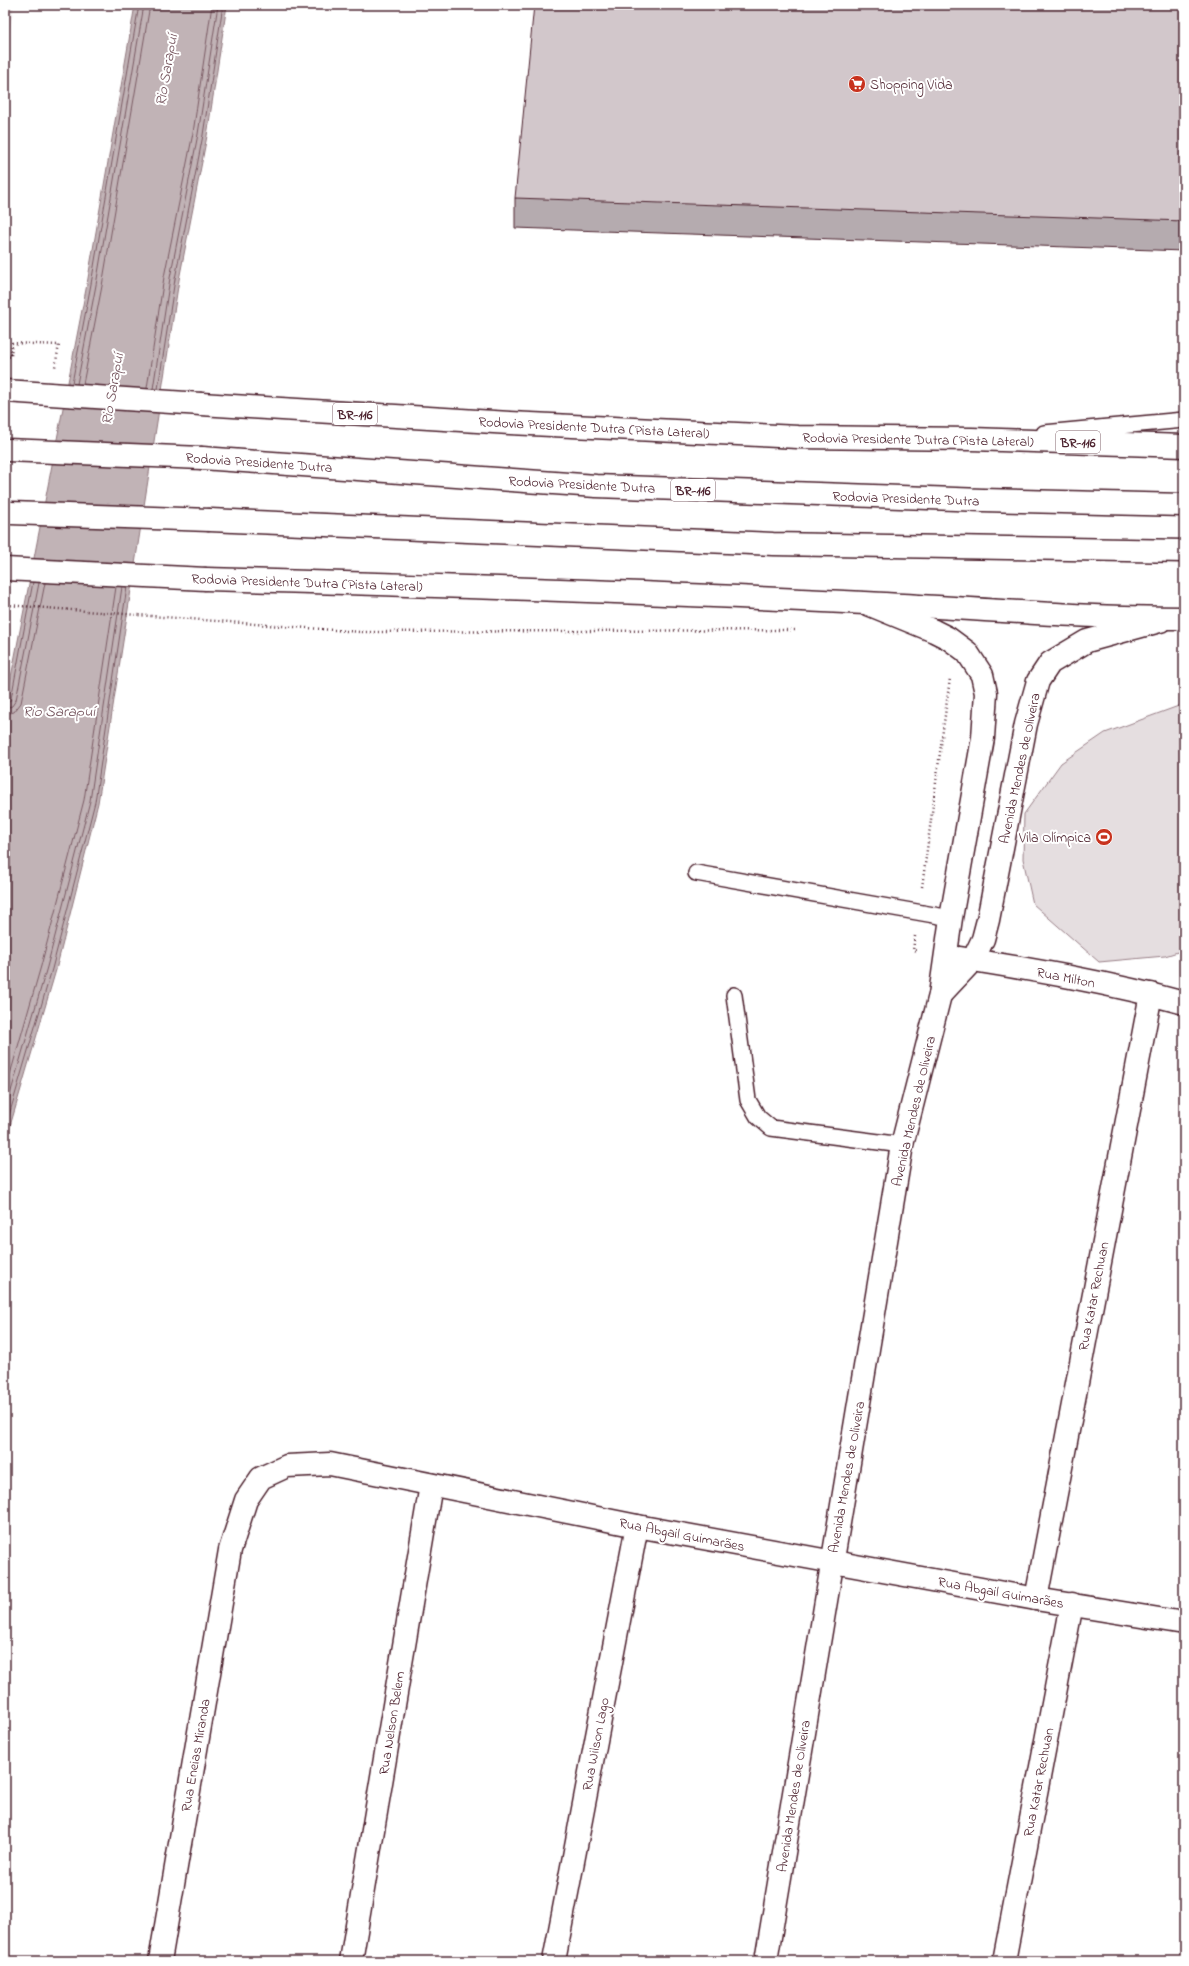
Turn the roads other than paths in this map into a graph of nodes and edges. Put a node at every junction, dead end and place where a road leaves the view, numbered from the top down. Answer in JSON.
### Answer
{"nodes":[{"id":1,"x":5,"y":391,"type":"edge"},
{"id":2,"x":1184,"y":420,"type":"edge"},
{"id":3,"x":972,"y":439,"type":"junction"},
{"id":4,"x":1184,"y":446,"type":"edge"},
{"id":5,"x":6,"y":450,"type":"edge"},
{"id":6,"x":1184,"y":505,"type":"edge"},
{"id":7,"x":8,"y":513,"type":"edge"},
{"id":8,"x":1184,"y":551,"type":"edge"},
{"id":9,"x":5,"y":569,"type":"edge"},
{"id":10,"x":866,"y":603,"type":"junction"},
{"id":11,"x":1180,"y":618,"type":"edge"},
{"id":12,"x":696,"y":873,"type":"dead end"},
{"id":13,"x":951,"y":918,"type":"junction"},
{"id":14,"x":946,"y":956,"type":"junction"},
{"id":15,"x":973,"y":960,"type":"junction"},
{"id":16,"x":1151,"y":994,"type":"junction"},
{"id":17,"x":734,"y":995,"type":"dead end"},
{"id":18,"x":940,"y":995,"type":"junction"},
{"id":19,"x":1184,"y":1003,"type":"edge"},
{"id":20,"x":902,"y":1145,"type":"junction"},
{"id":21,"x":431,"y":1485,"type":"junction"},
{"id":22,"x":636,"y":1526,"type":"junction"},
{"id":23,"x":230,"y":1550,"type":"joint"},
{"id":24,"x":832,"y":1562,"type":"junction"},
{"id":25,"x":1036,"y":1599,"type":"junction"},
{"id":26,"x":1072,"y":1604,"type":"junction"},
{"id":27,"x":1184,"y":1623,"type":"edge"},
{"id":28,"x":160,"y":1961,"type":"edge"},
{"id":29,"x":351,"y":1961,"type":"edge"},
{"id":30,"x":554,"y":1961,"type":"edge"},
{"id":31,"x":766,"y":1961,"type":"edge"},
{"id":32,"x":1004,"y":1961,"type":"edge"}],
"edges":[{"from":1,"to":3,"type":"main road","name":"Rodovia Presidente Dutra (Pista Lateral)","number":"BR-116","bridge":true},
{"from":2,"to":3,"type":"lane"},
{"from":3,"to":4,"type":"main road","name":"Rodovia Presidente Dutra (Pista Lateral)","number":"BR-116"},
{"from":5,"to":6,"type":"main road","name":"Rodovia Presidente Dutra","number":"BR-116","bridge":true},
{"from":7,"to":8,"type":"main road","bridge":true},
{"from":9,"to":10,"type":"main road","name":"Rodovia Presidente Dutra (Pista Lateral)","bridge":true},
{"from":10,"to":11,"type":"main road","name":"Rodovia Presidente Dutra (Pista Lateral)"},
{"from":10,"to":13,"type":"main road","name":"Avenida Mendes de Oliveira"},
{"from":11,"to":15,"type":"main road","name":"Avenida Mendes de Oliveira"},
{"from":12,"to":13,"type":"lane"},
{"from":13,"to":14,"type":"main road","name":"Avenida Mendes de Oliveira"},
{"from":14,"to":15,"type":"main road","name":"Rua Milton"},
{"from":14,"to":18,"type":"main road","name":"Avenida Mendes de Oliveira"},
{"from":15,"to":16,"type":"main road","name":"Rua Milton"},
{"from":15,"to":18,"type":"main road","name":"Avenida Mendes de Oliveira"},
{"from":16,"to":19,"type":"main road","name":"Rua Milton"},
{"from":16,"to":25,"type":"main road","name":"Rua Katar Rechuan"},
{"from":17,"to":20,"type":"lane"},
{"from":18,"to":20,"type":"main road","name":"Avenida Mendes de Oliveira"},
{"from":20,"to":24,"type":"main road","name":"Avenida Mendes de Oliveira"},
{"from":21,"to":22,"type":"main road","name":"Rua Abgail Guimarães"},
{"from":21,"to":23,"type":"main road","name":"Rua Abgail Guimarães"},
{"from":21,"to":29,"type":"main road","name":"Rua Nelson Belem"},
{"from":22,"to":24,"type":"main road","name":"Rua Abgail Guimarães"},
{"from":22,"to":30,"type":"main road","name":"Rua Wilson Lago"},
{"from":23,"to":28,"type":"main road","name":"Rua Eneias Miranda"},
{"from":24,"to":25,"type":"main road","name":"Rua Abgail Guimarães"},
{"from":24,"to":31,"type":"main road","name":"Avenida Mendes de Oliveira"},
{"from":25,"to":26,"type":"main road","name":"Rua Abgail Guimarães"},
{"from":26,"to":27,"type":"main road","name":"Rua Abgail Guimarães"},
{"from":26,"to":32,"type":"main road","name":"Rua Katar Rechuan"}]}
